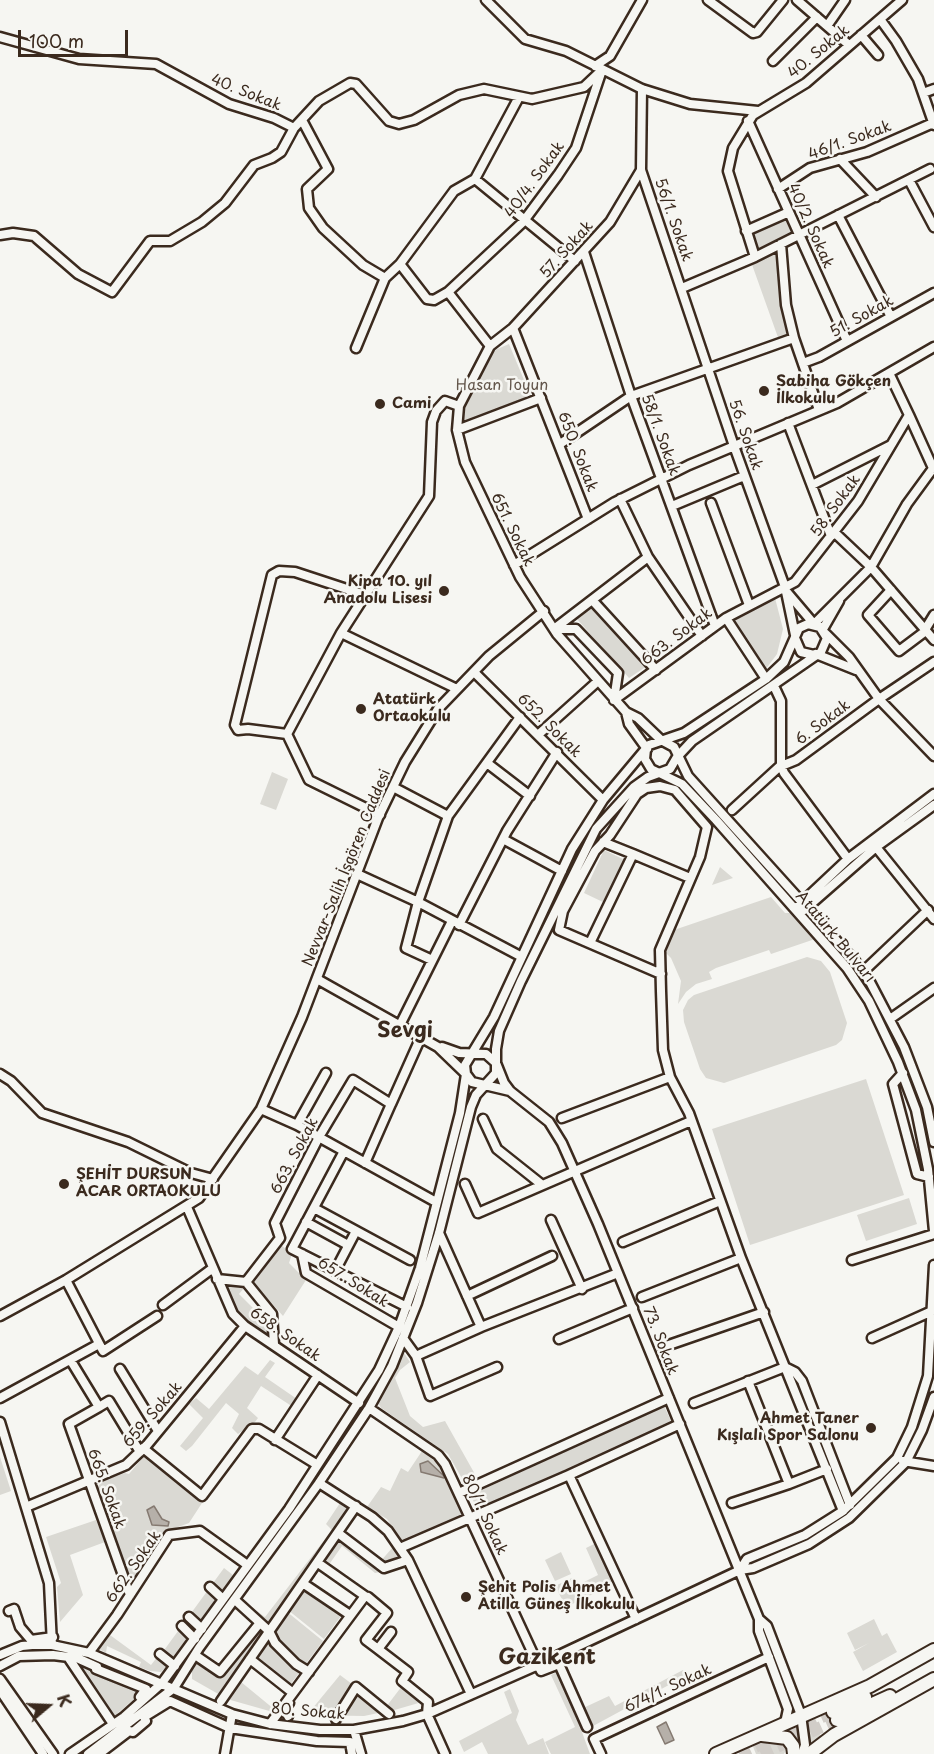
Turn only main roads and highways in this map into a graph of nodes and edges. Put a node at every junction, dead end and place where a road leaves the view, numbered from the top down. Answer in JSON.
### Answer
{"nodes":[{"id":1,"x":934,"y":1650,"type":"edge"},
{"id":2,"x":934,"y":1658,"type":"edge"},
{"id":3,"x":934,"y":1671,"type":"edge"},
{"id":4,"x":934,"y":1680,"type":"edge"},
{"id":5,"x":759,"y":1735,"type":"junction"},
{"id":6,"x":716,"y":1754,"type":"edge"},
{"id":7,"x":794,"y":1754,"type":"edge"},
{"id":8,"x":809,"y":1754,"type":"edge"}],
"edges":[{"from":1,"to":5,"type":"highway"},
{"from":2,"to":3,"type":"highway"},
{"from":4,"to":8,"type":"highway"},
{"from":5,"to":6,"type":"highway"},
{"from":5,"to":7,"type":"highway"}]}
